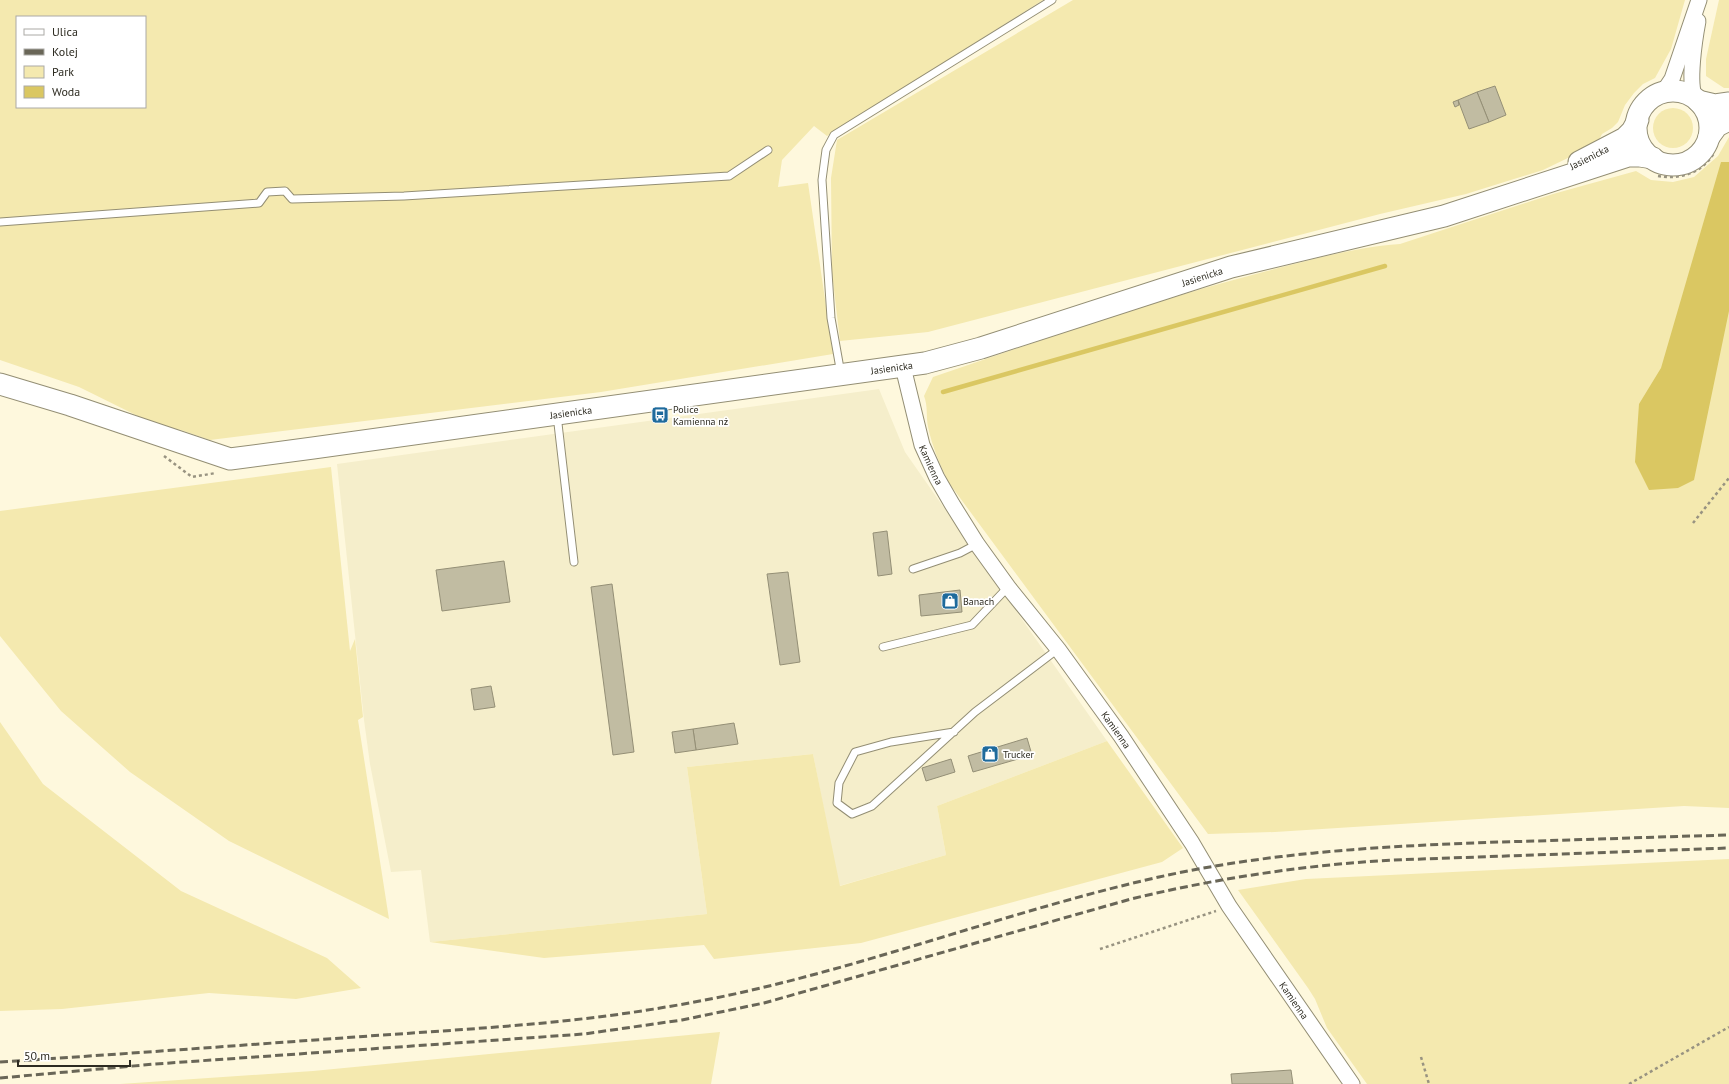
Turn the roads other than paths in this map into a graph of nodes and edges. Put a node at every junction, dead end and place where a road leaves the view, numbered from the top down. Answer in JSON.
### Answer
{"nodes":[{"id":1,"x":1052,"y":0,"type":"edge"},
{"id":2,"x":1699,"y":0,"type":"edge"},
{"id":3,"x":1702,"y":0,"type":"edge"},
{"id":4,"x":1658,"y":95,"type":"junction"},
{"id":5,"x":1697,"y":100,"type":"junction"},
{"id":6,"x":1729,"y":103,"type":"edge"},
{"id":7,"x":1638,"y":120,"type":"junction"},
{"id":8,"x":1729,"y":120,"type":"edge"},
{"id":9,"x":1709,"y":137,"type":"junction"},
{"id":10,"x":768,"y":150,"type":"dead end"},
{"id":11,"x":1653,"y":158,"type":"junction"},
{"id":12,"x":1534,"y":186,"type":"junction"},
{"id":13,"x":0,"y":222,"type":"edge"},
{"id":14,"x":903,"y":367,"type":"junction"},
{"id":15,"x":841,"y":374,"type":"junction"},
{"id":16,"x":0,"y":384,"type":"edge"},
{"id":17,"x":557,"y":413,"type":"junction"},
{"id":18,"x":976,"y":544,"type":"junction"},
{"id":19,"x":574,"y":562,"type":"dead end"},
{"id":20,"x":913,"y":569,"type":"dead end"},
{"id":21,"x":1008,"y":587,"type":"junction"},
{"id":22,"x":883,"y":647,"type":"dead end"},
{"id":23,"x":1058,"y":649,"type":"junction"},
{"id":24,"x":954,"y":732,"type":"junction"},
{"id":25,"x":1352,"y":1084,"type":"edge"}],
"edges":[{"from":1,"to":15,"type":"lane"},
{"from":2,"to":4,"type":"street"},
{"from":3,"to":5,"type":"street"},
{"from":4,"to":5,"type":"main road"},
{"from":4,"to":7,"type":"main road"},
{"from":5,"to":6,"type":"main road"},
{"from":5,"to":9,"type":"main road"},
{"from":7,"to":11,"type":"main road"},
{"from":7,"to":12,"type":"main road","name":"Jasienicka"},
{"from":8,"to":9,"type":"main road"},
{"from":9,"to":11,"type":"main road"},
{"from":10,"to":13,"type":"lane"},
{"from":11,"to":12,"type":"main road","name":"Jasienicka"},
{"from":12,"to":14,"type":"main road","name":"Jasienicka"},
{"from":14,"to":15,"type":"main road","name":"Jasienicka"},
{"from":14,"to":18,"type":"street","name":"Kamienna"},
{"from":15,"to":17,"type":"main road","name":"Jasienicka"},
{"from":16,"to":17,"type":"main road","name":"Jasienicka"},
{"from":17,"to":19,"type":"lane"},
{"from":18,"to":20,"type":"lane"},
{"from":18,"to":21,"type":"street","name":"Kamienna"},
{"from":21,"to":22,"type":"lane"},
{"from":21,"to":23,"type":"street","name":"Kamienna"},
{"from":23,"to":24,"type":"lane"},
{"from":23,"to":25,"type":"street","name":"Kamienna"},
{"from":24,"to":24,"type":"lane"}]}
